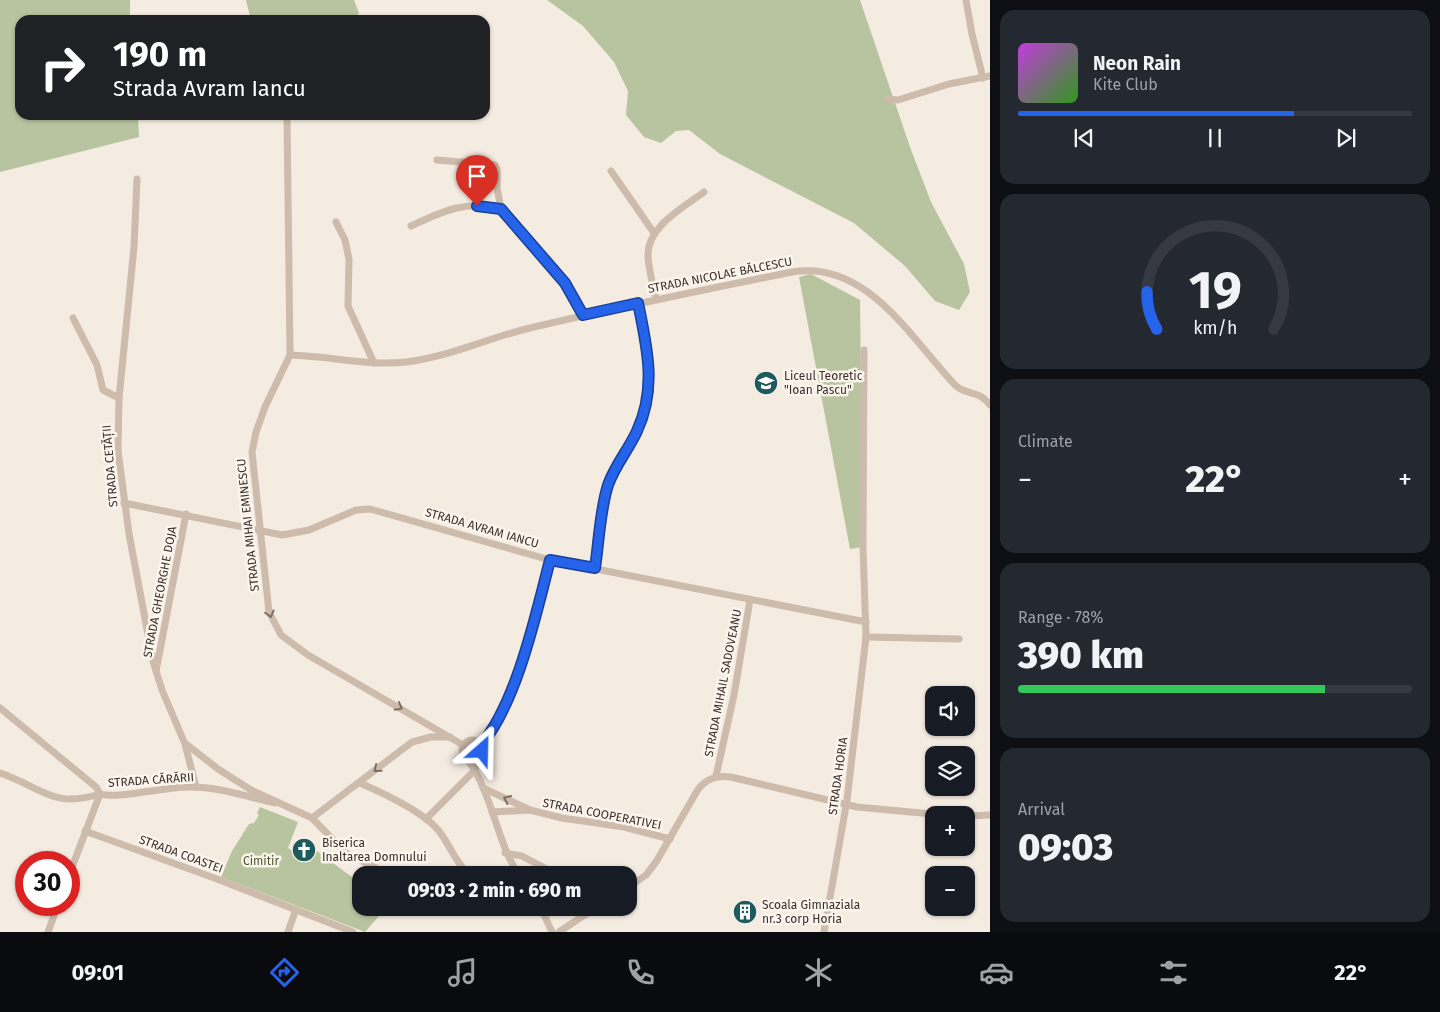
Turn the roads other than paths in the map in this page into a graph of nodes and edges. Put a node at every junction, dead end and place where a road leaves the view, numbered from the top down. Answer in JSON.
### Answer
{"nodes":[{"id":1,"x":966,"y":0,"type":"edge"},
{"id":2,"x":986,"y":77,"type":"edge"},
{"id":3,"x":888,"y":99,"type":"dead end"},
{"id":4,"x":287,"y":120,"type":"edge"},
{"id":5,"x":437,"y":160,"type":"dead end"},
{"id":6,"x":612,"y":171,"type":"dead end"},
{"id":7,"x":137,"y":179,"type":"dead end"},
{"id":8,"x":704,"y":192,"type":"dead end"},
{"id":9,"x":501,"y":209,"type":"junction"},
{"id":10,"x":336,"y":222,"type":"dead end"},
{"id":11,"x":411,"y":226,"type":"dead end"},
{"id":12,"x":654,"y":233,"type":"junction"},
{"id":13,"x":656,"y":299,"type":"junction"},
{"id":14,"x":638,"y":303,"type":"junction"},
{"id":15,"x":583,"y":315,"type":"junction"},
{"id":16,"x":73,"y":318,"type":"dead end"},
{"id":17,"x":864,"y":350,"type":"dead end"},
{"id":18,"x":290,"y":356,"type":"junction"},
{"id":19,"x":374,"y":363,"type":"junction"},
{"id":20,"x":980,"y":394,"type":"junction"},
{"id":21,"x":990,"y":395,"type":"edge"},
{"id":22,"x":119,"y":398,"type":"junction"},
{"id":23,"x":990,"y":405,"type":"edge"},
{"id":24,"x":124,"y":504,"type":"junction"},
{"id":25,"x":186,"y":514,"type":"junction"},
{"id":26,"x":262,"y":530,"type":"junction"},
{"id":27,"x":550,"y":560,"type":"junction"},
{"id":28,"x":595,"y":568,"type":"junction"},
{"id":29,"x":750,"y":600,"type":"junction"},
{"id":30,"x":866,"y":622,"type":"junction"},
{"id":31,"x":866,"y":637,"type":"junction"},
{"id":32,"x":960,"y":639,"type":"dead end"},
{"id":33,"x":156,"y":673,"type":"junction"},
{"id":34,"x":0,"y":708,"type":"edge"},
{"id":35,"x":451,"y":737,"type":"junction"},
{"id":36,"x":185,"y":744,"type":"junction"},
{"id":37,"x":463,"y":745,"type":"junction"},
{"id":38,"x":481,"y":745,"type":"junction"},
{"id":39,"x":479,"y":757,"type":"junction"},
{"id":40,"x":466,"y":758,"type":"junction"},
{"id":41,"x":475,"y":770,"type":"junction"},
{"id":42,"x":0,"y":773,"type":"edge"},
{"id":43,"x":716,"y":776,"type":"junction"},
{"id":44,"x":360,"y":783,"type":"junction"},
{"id":45,"x":196,"y":787,"type":"junction"},
{"id":46,"x":483,"y":788,"type":"junction"},
{"id":47,"x":100,"y":794,"type":"junction"},
{"id":48,"x":276,"y":803,"type":"junction"},
{"id":49,"x":846,"y":804,"type":"junction"},
{"id":50,"x":530,"y":810,"type":"junction"},
{"id":51,"x":492,"y":812,"type":"junction"},
{"id":52,"x":925,"y":814,"type":"edge"},
{"id":53,"x":975,"y":816,"type":"edge"},
{"id":54,"x":990,"y":816,"type":"edge"},
{"id":55,"x":312,"y":818,"type":"junction"},
{"id":56,"x":426,"y":818,"type":"junction"},
{"id":57,"x":85,"y":831,"type":"junction"},
{"id":58,"x":670,"y":839,"type":"junction"},
{"id":59,"x":78,"y":851,"type":"edge"},
{"id":60,"x":505,"y":853,"type":"junction"},
{"id":61,"x":372,"y":866,"type":"edge"},
{"id":62,"x":460,"y":866,"type":"edge"},
{"id":63,"x":513,"y":866,"type":"edge"},
{"id":64,"x":541,"y":866,"type":"edge"},
{"id":65,"x":637,"y":880,"type":"edge"},
{"id":66,"x":296,"y":909,"type":"junction"},
{"id":67,"x":54,"y":916,"type":"edge"},
{"id":68,"x":545,"y":916,"type":"edge"},
{"id":69,"x":583,"y":916,"type":"edge"},
{"id":70,"x":48,"y":932,"type":"edge"},
{"id":71,"x":288,"y":932,"type":"edge"},
{"id":72,"x":353,"y":932,"type":"edge"},
{"id":73,"x":552,"y":932,"type":"edge"},
{"id":74,"x":559,"y":932,"type":"edge"},
{"id":75,"x":824,"y":932,"type":"edge"}],
"edges":[{"from":1,"to":2,"type":"street"},
{"from":2,"to":3,"type":"street"},
{"from":4,"to":18,"type":"street","name":"STRADA MIHAI EMINESCU"},
{"from":5,"to":9,"type":"street"},
{"from":6,"to":12,"type":"street"},
{"from":7,"to":22,"type":"street","name":"STRADA CETĂȚII"},
{"from":8,"to":12,"type":"street"},
{"from":9,"to":11,"type":"street"},
{"from":9,"to":15,"type":"street"},
{"from":10,"to":19,"type":"street"},
{"from":12,"to":13,"type":"street"},
{"from":13,"to":14,"type":"street","name":"STRADA NICOLAE BĂLCESCU"},
{"from":13,"to":20,"type":"street","name":"STRADA NICOLAE BĂLCESCU"},
{"from":14,"to":15,"type":"street","name":"STRADA NICOLAE BĂLCESCU"},
{"from":14,"to":28,"type":"street"},
{"from":15,"to":19,"type":"street","name":"STRADA NICOLAE BĂLCESCU"},
{"from":16,"to":22,"type":"street"},
{"from":17,"to":30,"type":"street","name":"STRADA HORIA"},
{"from":18,"to":19,"type":"street","name":"STRADA NICOLAE BĂLCESCU"},
{"from":18,"to":26,"type":"street","name":"STRADA MIHAI EMINESCU"},
{"from":20,"to":21,"type":"street"},
{"from":20,"to":23,"type":"street","name":"STRADA NICOLAE BĂLCESCU"},
{"from":22,"to":24,"type":"street","name":"STRADA CETĂȚII"},
{"from":24,"to":25,"type":"street","name":"STRADA AVRAM IANCU"},
{"from":24,"to":33,"type":"street","name":"STRADA CETĂȚII"},
{"from":25,"to":26,"type":"street","name":"STRADA AVRAM IANCU"},
{"from":25,"to":33,"type":"street","name":"STRADA GHEORGHE DOJA"},
{"from":26,"to":27,"type":"street","name":"STRADA AVRAM IANCU"},
{"from":26,"to":35,"type":"street","name":"STRADA MIHAI EMINESCU","one_way":true},
{"from":27,"to":28,"type":"street","name":"STRADA AVRAM IANCU"},
{"from":27,"to":38,"type":"street"},
{"from":28,"to":29,"type":"street","name":"STRADA AVRAM IANCU"},
{"from":29,"to":30,"type":"street","name":"STRADA AVRAM IANCU"},
{"from":29,"to":43,"type":"street","name":"STRADA MIHAIL SADOVEANU"},
{"from":30,"to":31,"type":"street","name":"STRADA HORIA"},
{"from":31,"to":32,"type":"street"},
{"from":31,"to":49,"type":"street","name":"STRADA HORIA"},
{"from":33,"to":36,"type":"street","name":"STRADA CETĂȚII"},
{"from":34,"to":47,"type":"street","name":"STRADA CĂRĂRII"},
{"from":35,"to":37,"type":"street","name":"STRADA MIHAI EMINESCU"},
{"from":35,"to":44,"type":"street","one_way":true},
{"from":36,"to":45,"type":"street","name":"STRADA CETĂȚII"},
{"from":36,"to":48,"type":"street"},
{"from":37,"to":38,"type":"street"},
{"from":37,"to":40,"type":"street"},
{"from":38,"to":39,"type":"street"},
{"from":39,"to":40,"type":"street"},
{"from":39,"to":41,"type":"street"},
{"from":40,"to":41,"type":"street"},
{"from":41,"to":46,"type":"street"},
{"from":41,"to":56,"type":"street"},
{"from":42,"to":47,"type":"street"},
{"from":43,"to":49,"type":"street"},
{"from":43,"to":58,"type":"street","name":"STRADA MIHAIL SADOVEANU"},
{"from":44,"to":55,"type":"street"},
{"from":44,"to":56,"type":"street"},
{"from":45,"to":47,"type":"street","name":"STRADA CĂRĂRII"},
{"from":45,"to":48,"type":"street","name":"STRADA CĂRĂRII"},
{"from":50,"to":46,"type":"street","name":"STRADA COOPERATIVEI","one_way":true},
{"from":46,"to":51,"type":"street"},
{"from":47,"to":57,"type":"street"},
{"from":48,"to":55,"type":"street"},
{"from":49,"to":52,"type":"street"},
{"from":49,"to":75,"type":"street","name":"STRADA HORIA"},
{"from":50,"to":51,"type":"street","name":"STRADA COOPERATIVEI"},
{"from":50,"to":58,"type":"street","name":"STRADA COOPERATIVEI"},
{"from":51,"to":60,"type":"street"},
{"from":53,"to":54,"type":"street"},
{"from":55,"to":61,"type":"street"},
{"from":56,"to":62,"type":"street"},
{"from":57,"to":59,"type":"street"},
{"from":57,"to":66,"type":"street","name":"STRADA COASTEI"},
{"from":58,"to":65,"type":"street","name":"STRADA MIHAIL SADOVEANU"},
{"from":60,"to":63,"type":"street"},
{"from":60,"to":64,"type":"street"},
{"from":66,"to":71,"type":"street"},
{"from":66,"to":72,"type":"street","name":"STRADA COASTEI"},
{"from":67,"to":70,"type":"street"},
{"from":68,"to":73,"type":"street"},
{"from":69,"to":74,"type":"street"}]}
